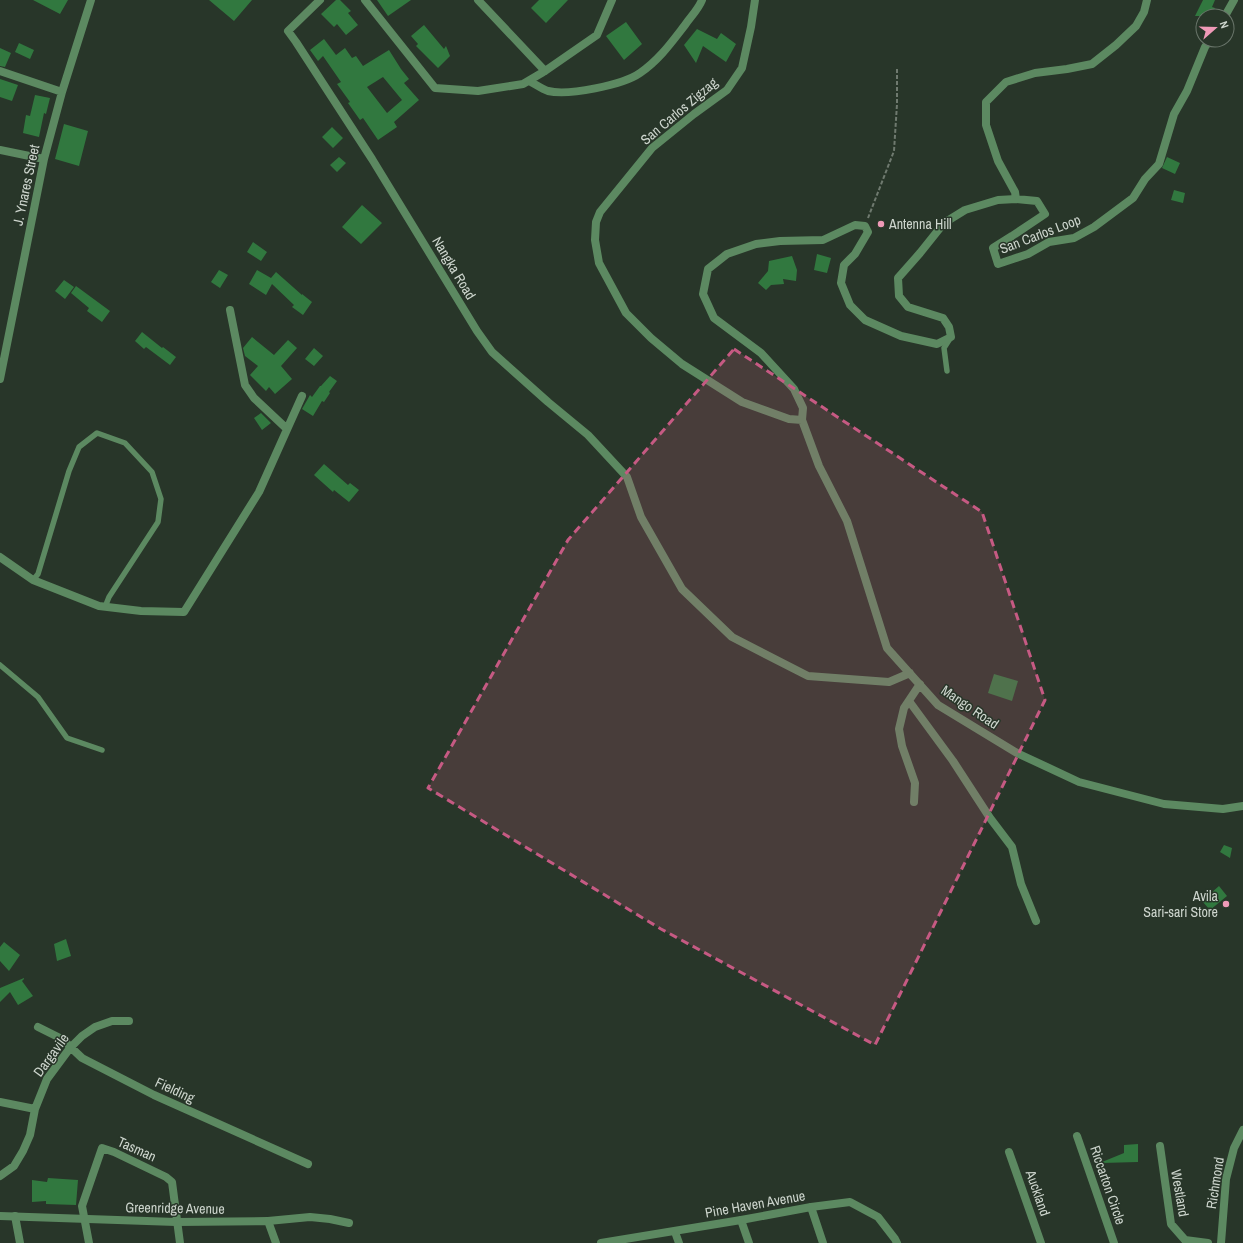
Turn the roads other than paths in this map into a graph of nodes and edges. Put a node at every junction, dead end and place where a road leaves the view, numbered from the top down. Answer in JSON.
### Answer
{"nodes":[{"id":1,"x":91,"y":0,"type":"edge"},
{"id":2,"x":320,"y":0,"type":"edge"},
{"id":3,"x":365,"y":0,"type":"edge"},
{"id":4,"x":478,"y":0,"type":"edge"},
{"id":5,"x":612,"y":0,"type":"edge"},
{"id":6,"x":702,"y":0,"type":"edge"},
{"id":7,"x":755,"y":0,"type":"edge"},
{"id":8,"x":1147,"y":0,"type":"edge"},
{"id":9,"x":1205,"y":48,"type":"edge"},
{"id":10,"x":0,"y":70,"type":"edge"},
{"id":11,"x":545,"y":71,"type":"junction"},
{"id":12,"x":529,"y":81,"type":"junction"},
{"id":13,"x":62,"y":92,"type":"junction"},
{"id":14,"x":0,"y":150,"type":"edge"},
{"id":15,"x":44,"y":159,"type":"junction"},
{"id":16,"x":1016,"y":199,"type":"junction"},
{"id":17,"x":230,"y":310,"type":"dead end"},
{"id":18,"x":951,"y":337,"type":"junction"},
{"id":19,"x":947,"y":370,"type":"dead end"},
{"id":20,"x":0,"y":379,"type":"edge"},
{"id":21,"x":302,"y":396,"type":"dead end"},
{"id":22,"x":802,"y":420,"type":"junction"},
{"id":23,"x":287,"y":428,"type":"junction"},
{"id":24,"x":0,"y":557,"type":"edge"},
{"id":25,"x":33,"y":580,"type":"junction"},
{"id":26,"x":105,"y":607,"type":"junction"},
{"id":27,"x":0,"y":665,"type":"edge"},
{"id":28,"x":910,"y":673,"type":"junction"},
{"id":29,"x":920,"y":684,"type":"junction"},
{"id":30,"x":909,"y":701,"type":"junction"},
{"id":31,"x":102,"y":750,"type":"dead end"},
{"id":32,"x":914,"y":802,"type":"dead end"},
{"id":33,"x":1243,"y":806,"type":"edge"},
{"id":34,"x":1036,"y":922,"type":"dead end"},
{"id":35,"x":129,"y":1021,"type":"dead end"},
{"id":36,"x":38,"y":1027,"type":"dead end"},
{"id":37,"x":70,"y":1048,"type":"junction"},
{"id":38,"x":0,"y":1102,"type":"edge"},
{"id":39,"x":35,"y":1109,"type":"junction"},
{"id":40,"x":1243,"y":1130,"type":"edge"},
{"id":41,"x":1077,"y":1136,"type":"dead end"},
{"id":42,"x":1160,"y":1146,"type":"dead end"},
{"id":43,"x":1009,"y":1152,"type":"dead end"},
{"id":44,"x":308,"y":1164,"type":"dead end"},
{"id":45,"x":0,"y":1176,"type":"edge"},
{"id":46,"x":811,"y":1207,"type":"junction"},
{"id":47,"x":0,"y":1216,"type":"edge"},
{"id":48,"x":15,"y":1216,"type":"junction"},
{"id":49,"x":84,"y":1219,"type":"junction"},
{"id":50,"x":741,"y":1220,"type":"junction"},
{"id":51,"x":268,"y":1221,"type":"junction"},
{"id":52,"x":176,"y":1222,"type":"junction"},
{"id":53,"x":349,"y":1223,"type":"dead end"},
{"id":54,"x":675,"y":1232,"type":"junction"},
{"id":55,"x":20,"y":1243,"type":"edge"},
{"id":56,"x":89,"y":1243,"type":"edge"},
{"id":57,"x":180,"y":1243,"type":"edge"},
{"id":58,"x":276,"y":1243,"type":"edge"},
{"id":59,"x":603,"y":1243,"type":"edge"},
{"id":60,"x":679,"y":1243,"type":"edge"},
{"id":61,"x":749,"y":1243,"type":"edge"},
{"id":62,"x":823,"y":1243,"type":"edge"},
{"id":63,"x":897,"y":1243,"type":"edge"},
{"id":64,"x":1041,"y":1243,"type":"edge"},
{"id":65,"x":1114,"y":1243,"type":"edge"},
{"id":66,"x":1208,"y":1243,"type":"edge"},
{"id":67,"x":1221,"y":1243,"type":"edge"}],
"edges":[{"from":1,"to":13,"type":"street","name":"J. Ynares Street"},
{"from":2,"to":28,"type":"street","name":"Nangka Road"},
{"from":3,"to":12,"type":"street"},
{"from":4,"to":11,"type":"street"},
{"from":5,"to":11,"type":"street"},
{"from":6,"to":12,"type":"street"},
{"from":7,"to":22,"type":"street","name":"San Carlos Zigzag"},
{"from":8,"to":16,"type":"street"},
{"from":9,"to":16,"type":"street","name":"San Carlos Loop"},
{"from":10,"to":13,"type":"street"},
{"from":11,"to":12,"type":"street"},
{"from":13,"to":15,"type":"street","name":"J. Ynares Street"},
{"from":14,"to":15,"type":"street"},
{"from":15,"to":20,"type":"street","name":"J. Ynares Street"},
{"from":16,"to":18,"type":"street"},
{"from":17,"to":23,"type":"street"},
{"from":18,"to":19,"type":"lane"},
{"from":18,"to":22,"type":"street"},
{"from":21,"to":23,"type":"street"},
{"from":22,"to":28,"type":"street","name":"Mango Road"},
{"from":23,"to":26,"type":"street"},
{"from":24,"to":25,"type":"street"},
{"from":25,"to":26,"type":"street"},
{"from":25,"to":26,"type":"lane"},
{"from":27,"to":31,"type":"lane"},
{"from":28,"to":29,"type":"street","name":"Mango Road"},
{"from":29,"to":30,"type":"street"},
{"from":29,"to":33,"type":"street","name":"Mango Road"},
{"from":30,"to":32,"type":"street"},
{"from":30,"to":34,"type":"street"},
{"from":35,"to":37,"type":"street","name":"Dargavile"},
{"from":36,"to":37,"type":"street","name":"Fielding"},
{"from":37,"to":39,"type":"street","name":"Dargavile"},
{"from":37,"to":44,"type":"street","name":"Fielding"},
{"from":38,"to":39,"type":"street"},
{"from":39,"to":45,"type":"street","name":"Dargavile"},
{"from":40,"to":67,"type":"street","name":"Richmond"},
{"from":41,"to":65,"type":"street","name":"Riccarton Circle"},
{"from":42,"to":66,"type":"street","name":"Westland"},
{"from":43,"to":64,"type":"street","name":"Auckland"},
{"from":46,"to":50,"type":"street","name":"Pine Haven Avenue"},
{"from":46,"to":62,"type":"street"},
{"from":46,"to":63,"type":"street","name":"Pine Haven Avenue"},
{"from":47,"to":48,"type":"street","name":"Greenridge Avenue"},
{"from":48,"to":49,"type":"street","name":"Greenridge Avenue"},
{"from":48,"to":55,"type":"street"},
{"from":49,"to":52,"type":"street","name":"Greenridge Avenue"},
{"from":49,"to":52,"type":"street","name":"Tasman"},
{"from":49,"to":56,"type":"street","name":"Tasman"},
{"from":50,"to":54,"type":"street","name":"Pine Haven Avenue"},
{"from":50,"to":61,"type":"street"},
{"from":51,"to":52,"type":"street","name":"Greenridge Avenue"},
{"from":51,"to":53,"type":"street","name":"Greenridge Avenue"},
{"from":51,"to":58,"type":"street"},
{"from":52,"to":57,"type":"street","name":"Tasman"},
{"from":54,"to":59,"type":"street","name":"Pine Haven Avenue"},
{"from":54,"to":60,"type":"street"}]}
